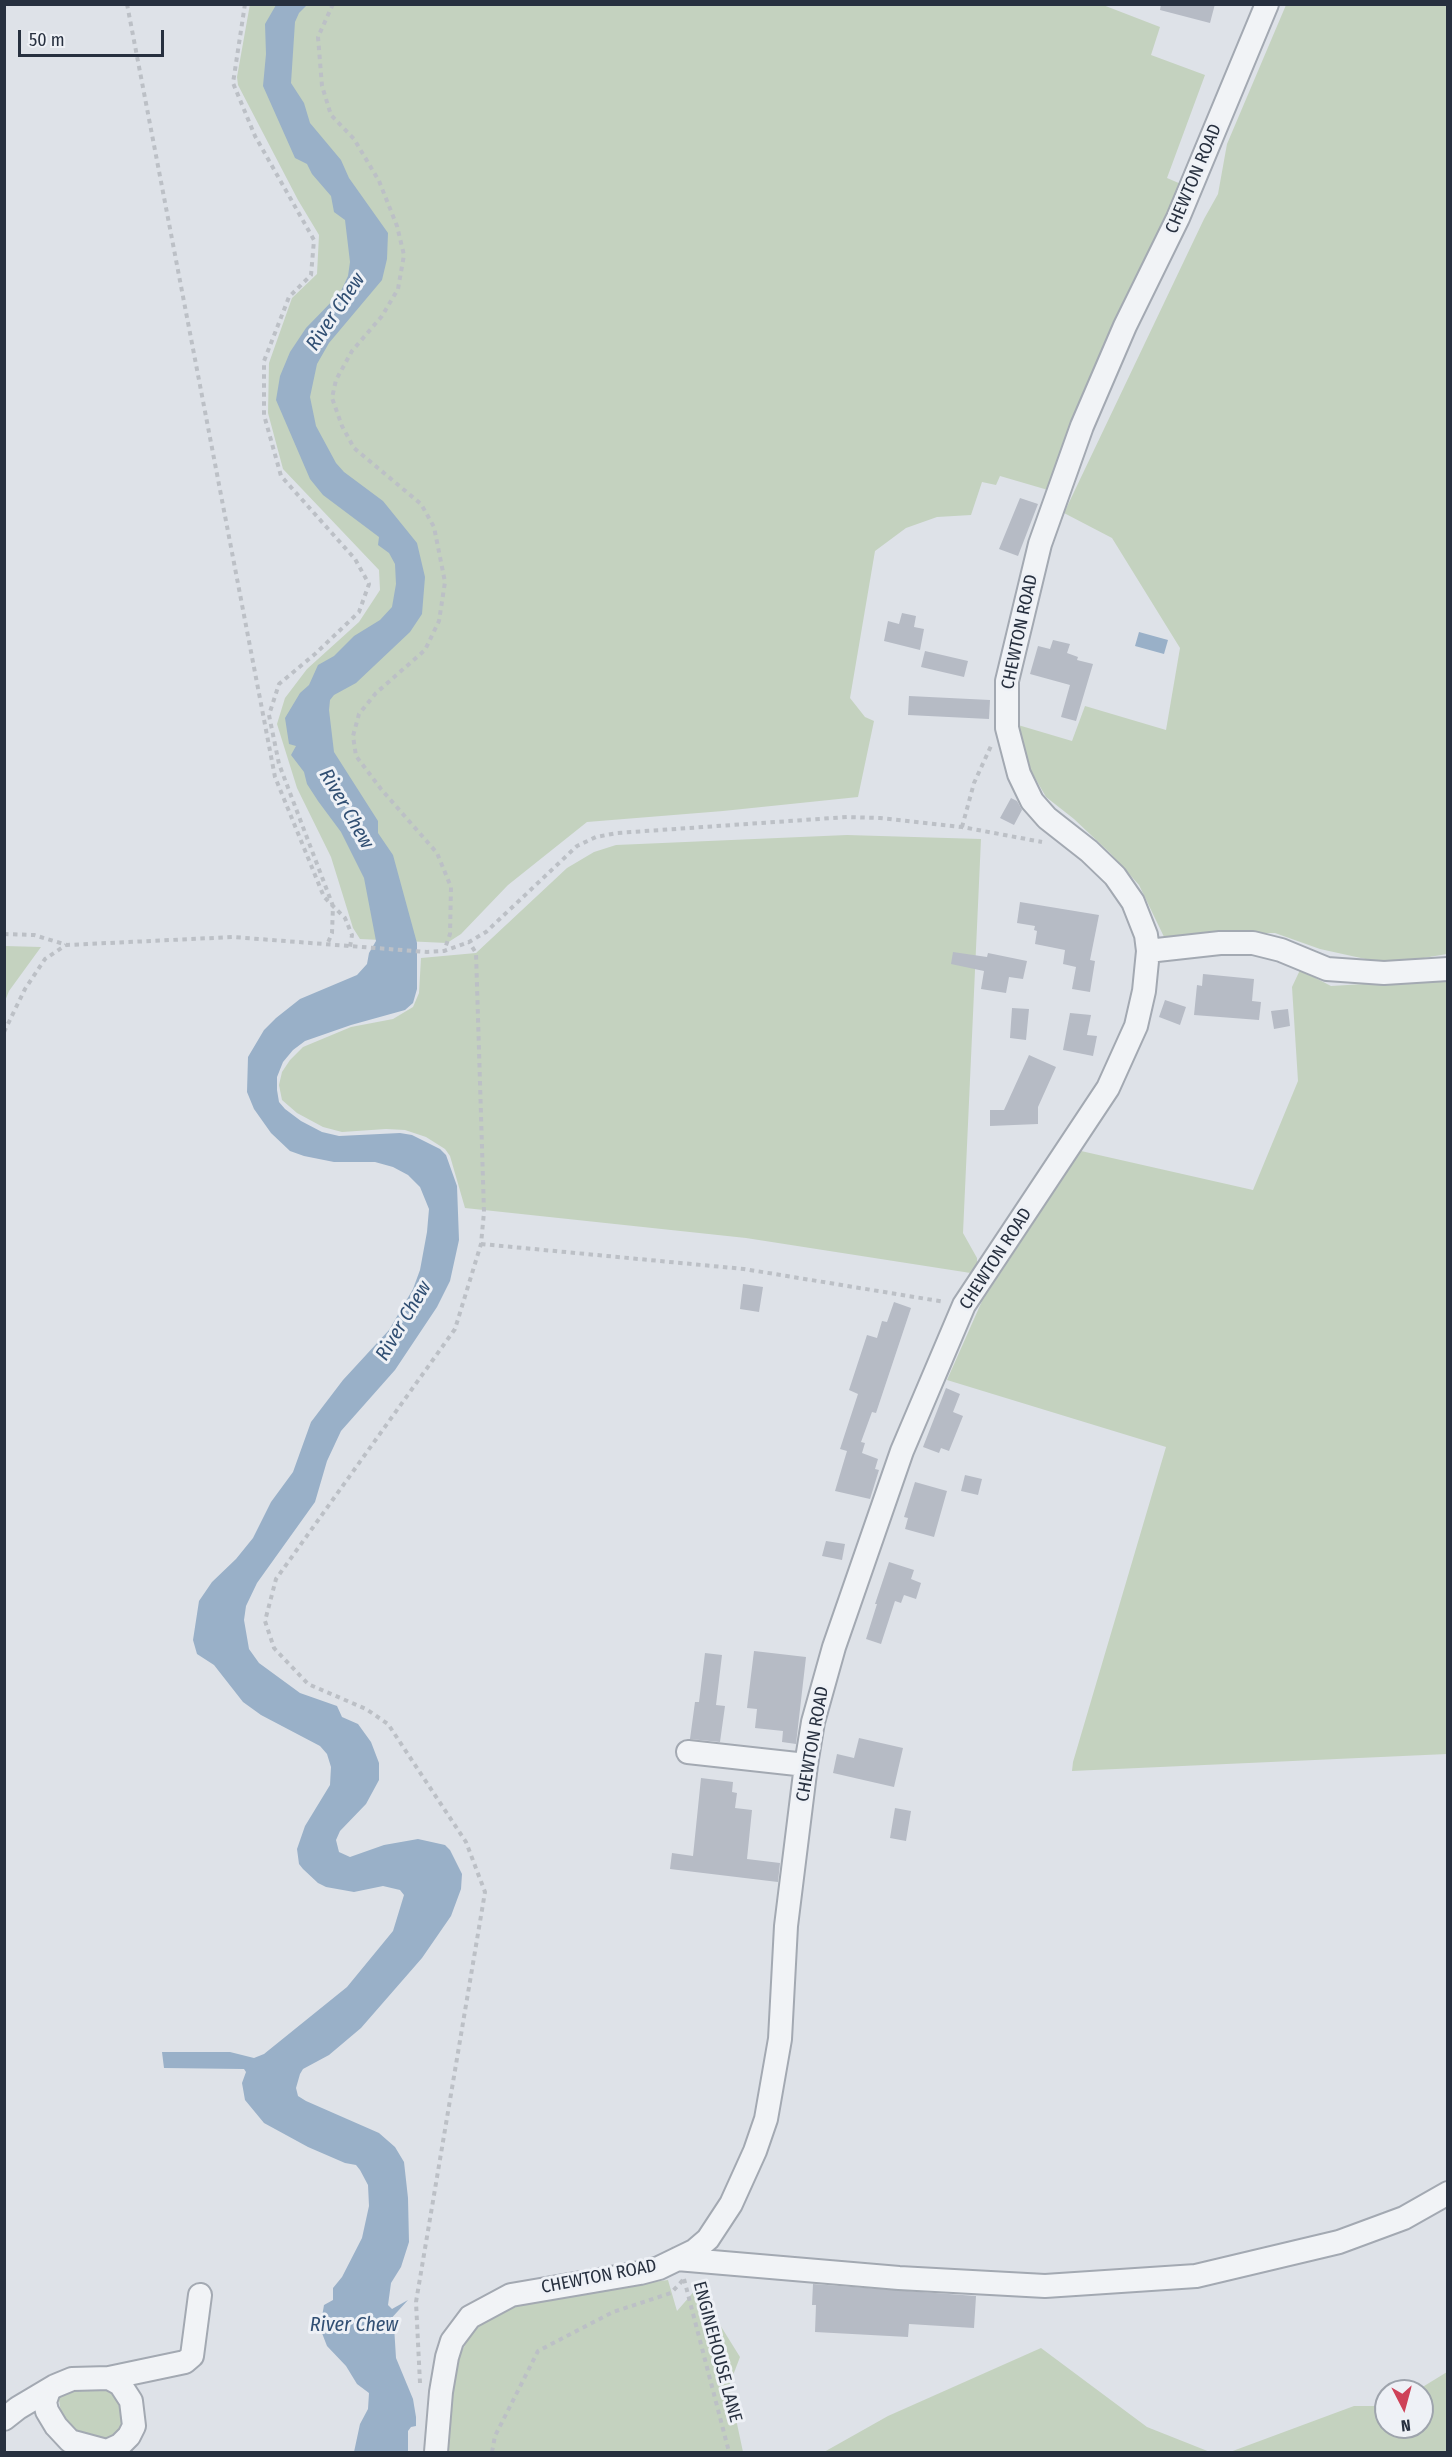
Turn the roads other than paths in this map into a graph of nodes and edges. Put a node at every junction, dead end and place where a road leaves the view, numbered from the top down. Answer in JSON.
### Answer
{"nodes":[{"id":1,"x":1267,"y":4,"type":"edge"},
{"id":2,"x":1148,"y":951,"type":"junction"},
{"id":3,"x":1448,"y":969,"type":"edge"},
{"id":4,"x":688,"y":1752,"type":"dead end"},
{"id":5,"x":806,"y":1765,"type":"junction"},
{"id":6,"x":1448,"y":2193,"type":"edge"},
{"id":7,"x":681,"y":2269,"type":"junction"},
{"id":8,"x":200,"y":2295,"type":"dead end"},
{"id":9,"x":109,"y":2378,"type":"junction"},
{"id":10,"x":49,"y":2390,"type":"junction"},
{"id":11,"x":4,"y":2419,"type":"edge"},
{"id":12,"x":436,"y":2452,"type":"edge"}],
"edges":[{"from":1,"to":2,"type":"street","name":"CHEWTON ROAD"},
{"from":2,"to":3,"type":"street"},
{"from":2,"to":5,"type":"street","name":"CHEWTON ROAD"},
{"from":4,"to":5,"type":"street"},
{"from":5,"to":7,"type":"street","name":"CHEWTON ROAD"},
{"from":6,"to":7,"type":"street"},
{"from":7,"to":12,"type":"street","name":"CHEWTON ROAD"},
{"from":8,"to":9,"type":"street"},
{"from":9,"to":10,"type":"street"},
{"from":9,"to":10,"type":"street"},
{"from":10,"to":11,"type":"street"}]}
